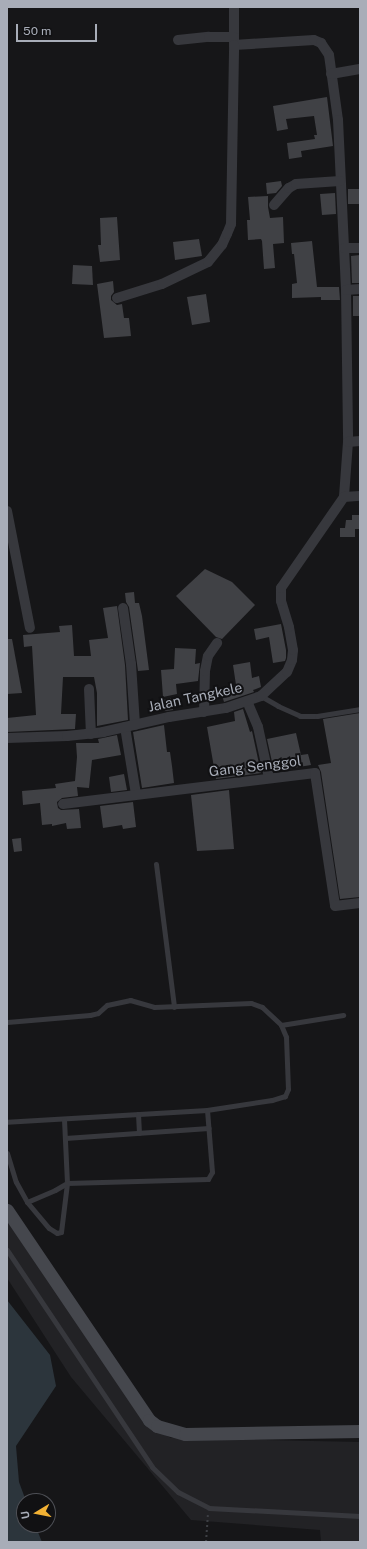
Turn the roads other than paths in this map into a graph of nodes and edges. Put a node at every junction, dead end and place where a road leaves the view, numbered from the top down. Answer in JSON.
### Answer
{"nodes":[{"id":1,"x":234,"y":7,"type":"edge"},
{"id":2,"x":178,"y":40,"type":"dead end"},
{"id":3,"x":234,"y":41,"type":"junction"},
{"id":4,"x":360,"y":69,"type":"edge"},
{"id":5,"x":331,"y":74,"type":"junction"},
{"id":6,"x":340,"y":181,"type":"junction"},
{"id":7,"x":274,"y":205,"type":"dead end"},
{"id":8,"x":344,"y":248,"type":"junction"},
{"id":9,"x":360,"y":248,"type":"edge"},
{"id":10,"x":360,"y":289,"type":"edge"},
{"id":11,"x":346,"y":290,"type":"junction"},
{"id":12,"x":117,"y":298,"type":"dead end"},
{"id":13,"x":360,"y":441,"type":"edge"},
{"id":14,"x":348,"y":442,"type":"junction"},
{"id":15,"x":360,"y":496,"type":"edge"},
{"id":16,"x":344,"y":497,"type":"junction"},
{"id":17,"x":7,"y":511,"type":"edge"},
{"id":18,"x":123,"y":608,"type":"dead end"},
{"id":19,"x":30,"y":628,"type":"dead end"},
{"id":20,"x":217,"y":643,"type":"dead end"},
{"id":21,"x":89,"y":688,"type":"dead end"},
{"id":22,"x":261,"y":696,"type":"junction"},
{"id":23,"x":247,"y":701,"type":"junction"},
{"id":24,"x":360,"y":710,"type":"edge"},
{"id":25,"x":204,"y":712,"type":"junction"},
{"id":26,"x":130,"y":726,"type":"junction"},
{"id":27,"x":91,"y":734,"type":"junction"},
{"id":28,"x":7,"y":738,"type":"edge"},
{"id":29,"x":269,"y":778,"type":"junction"},
{"id":30,"x":136,"y":794,"type":"junction"},
{"id":31,"x":63,"y":804,"type":"dead end"},
{"id":32,"x":156,"y":864,"type":"dead end"},
{"id":33,"x":360,"y":903,"type":"edge"},
{"id":34,"x":174,"y":1007,"type":"junction"},
{"id":35,"x":343,"y":1015,"type":"dead end"},
{"id":36,"x":7,"y":1022,"type":"edge"},
{"id":37,"x":281,"y":1025,"type":"junction"},
{"id":38,"x":207,"y":1110,"type":"junction"},
{"id":39,"x":138,"y":1114,"type":"junction"},
{"id":40,"x":64,"y":1120,"type":"junction"},
{"id":41,"x":7,"y":1122,"type":"edge"},
{"id":42,"x":208,"y":1128,"type":"junction"},
{"id":43,"x":139,"y":1133,"type":"junction"},
{"id":44,"x":65,"y":1138,"type":"junction"},
{"id":45,"x":7,"y":1153,"type":"edge"},
{"id":46,"x":67,"y":1183,"type":"junction"},
{"id":47,"x":27,"y":1202,"type":"junction"},
{"id":48,"x":7,"y":1210,"type":"edge"},
{"id":49,"x":7,"y":1250,"type":"edge"},
{"id":50,"x":360,"y":1431,"type":"edge"},
{"id":51,"x":360,"y":1516,"type":"edge"}],
"edges":[{"from":1,"to":3,"type":"street"},
{"from":2,"to":3,"type":"street"},
{"from":3,"to":5,"type":"street"},
{"from":3,"to":12,"type":"street"},
{"from":4,"to":5,"type":"street"},
{"from":5,"to":6,"type":"street"},
{"from":6,"to":7,"type":"street"},
{"from":6,"to":8,"type":"street"},
{"from":8,"to":9,"type":"street"},
{"from":8,"to":11,"type":"street"},
{"from":10,"to":11,"type":"street"},
{"from":11,"to":14,"type":"street"},
{"from":13,"to":14,"type":"street"},
{"from":14,"to":16,"type":"street"},
{"from":15,"to":16,"type":"street"},
{"from":16,"to":22,"type":"street","name":"Jalan Tangkele"},
{"from":17,"to":19,"type":"street"},
{"from":18,"to":26,"type":"street"},
{"from":20,"to":25,"type":"street"},
{"from":21,"to":27,"type":"street"},
{"from":22,"to":23,"type":"street","name":"Jalan Tangkele"},
{"from":22,"to":24,"type":"lane"},
{"from":23,"to":25,"type":"street","name":"Jalan Tangkele"},
{"from":23,"to":29,"type":"street"},
{"from":25,"to":26,"type":"street","name":"Jalan Tangkele"},
{"from":26,"to":27,"type":"street","name":"Jalan Tangkele"},
{"from":26,"to":30,"type":"street"},
{"from":27,"to":28,"type":"street","name":"Jalan Tangkele"},
{"from":29,"to":30,"type":"street","name":"Gang Senggol"},
{"from":29,"to":33,"type":"street","name":"Gang Senggol"},
{"from":30,"to":31,"type":"street","name":"Gang Senggol"},
{"from":32,"to":34,"type":"lane"},
{"from":34,"to":36,"type":"lane"},
{"from":34,"to":37,"type":"lane"},
{"from":35,"to":37,"type":"lane"},
{"from":37,"to":38,"type":"lane"},
{"from":38,"to":39,"type":"lane"},
{"from":38,"to":42,"type":"lane"},
{"from":39,"to":40,"type":"lane"},
{"from":39,"to":43,"type":"lane"},
{"from":40,"to":41,"type":"lane"},
{"from":40,"to":44,"type":"lane"},
{"from":42,"to":43,"type":"lane"},
{"from":42,"to":46,"type":"lane"},
{"from":43,"to":44,"type":"lane"},
{"from":44,"to":46,"type":"lane"},
{"from":45,"to":47,"type":"lane"},
{"from":46,"to":47,"type":"lane"},
{"from":46,"to":47,"type":"lane"},
{"from":48,"to":50,"type":"street"},
{"from":49,"to":51,"type":"lane"}]}
